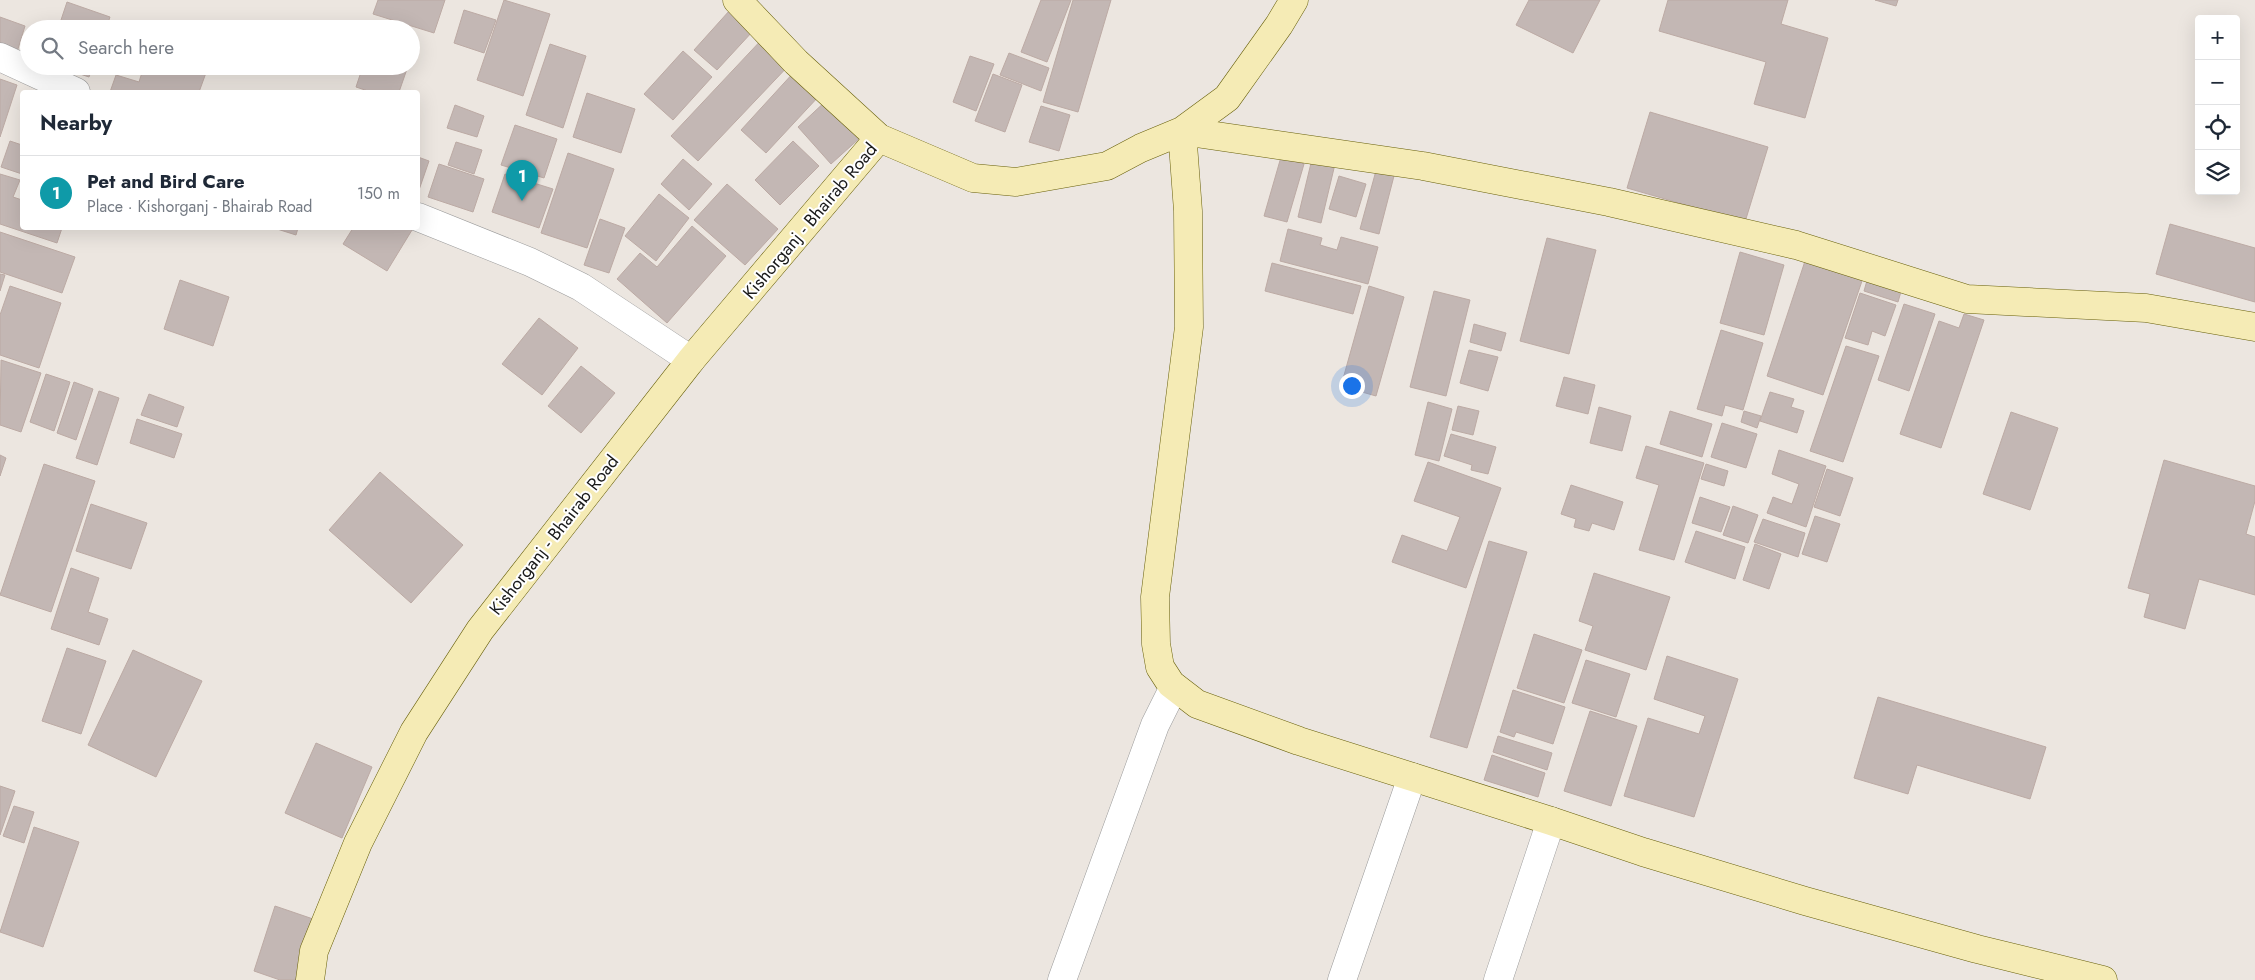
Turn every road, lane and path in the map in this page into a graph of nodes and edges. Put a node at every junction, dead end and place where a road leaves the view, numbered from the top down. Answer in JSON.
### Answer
{"nodes":[{"id":1,"x":737,"y":0,"type":"edge"},
{"id":2,"x":1294,"y":0,"type":"edge"},
{"id":3,"x":0,"y":57,"type":"edge"},
{"id":4,"x":20,"y":66,"type":"edge"},
{"id":5,"x":39,"y":75,"type":"edge"},
{"id":6,"x":72,"y":90,"type":"edge"},
{"id":7,"x":1182,"y":131,"type":"junction"},
{"id":8,"x":880,"y":138,"type":"junction"},
{"id":9,"x":420,"y":218,"type":"edge"},
{"id":10,"x":2255,"y":327,"type":"edge"},
{"id":11,"x":691,"y":360,"type":"junction"},
{"id":12,"x":1174,"y":687,"type":"junction"},
{"id":13,"x":1412,"y":777,"type":"junction"},
{"id":14,"x":1551,"y":820,"type":"junction"},
{"id":15,"x":310,"y":980,"type":"edge"},
{"id":16,"x":1062,"y":980,"type":"edge"},
{"id":17,"x":1342,"y":980,"type":"edge"},
{"id":18,"x":1498,"y":980,"type":"edge"},
{"id":19,"x":2103,"y":980,"type":"edge"}],
"edges":[{"from":1,"to":8,"type":"street"},
{"from":2,"to":7,"type":"street"},
{"from":3,"to":4,"type":"street"},
{"from":5,"to":6,"type":"street"},
{"from":7,"to":8,"type":"street"},
{"from":7,"to":10,"type":"street"},
{"from":7,"to":12,"type":"street"},
{"from":8,"to":11,"type":"street","name":"Kishorganj - Bhairab Road"},
{"from":9,"to":11,"type":"street"},
{"from":11,"to":15,"type":"street","name":"Kishorganj - Bhairab Road"},
{"from":12,"to":13,"type":"street"},
{"from":12,"to":16,"type":"street"},
{"from":13,"to":14,"type":"street"},
{"from":13,"to":17,"type":"street"},
{"from":14,"to":18,"type":"street"},
{"from":14,"to":19,"type":"street"}]}
